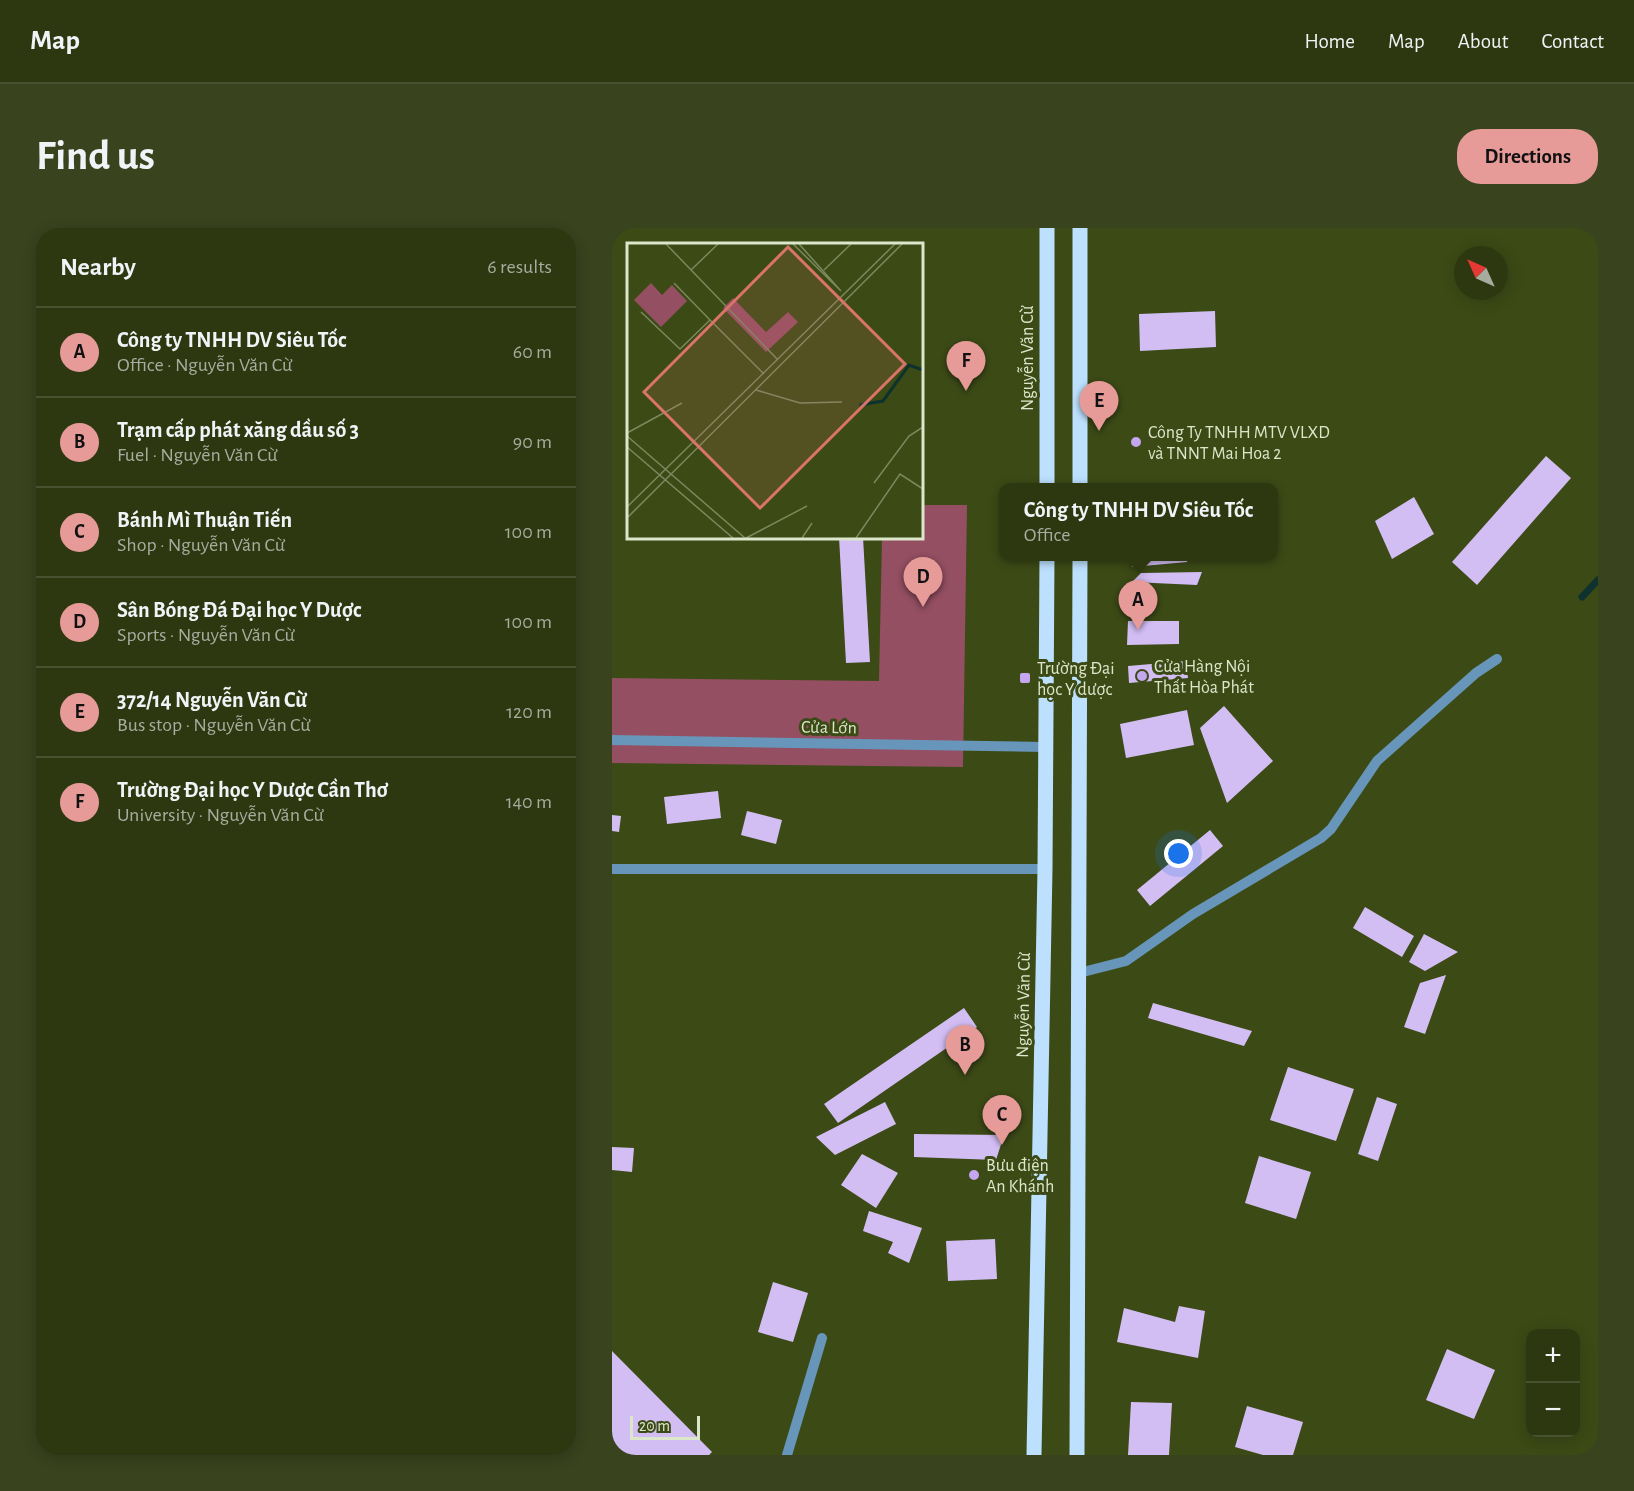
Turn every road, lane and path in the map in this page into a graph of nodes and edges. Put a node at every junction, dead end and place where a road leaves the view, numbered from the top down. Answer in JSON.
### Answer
{"nodes":[{"id":1,"x":1047,"y":228,"type":"edge"},
{"id":2,"x":1080,"y":228,"type":"edge"},
{"id":3,"x":1047,"y":483,"type":"edge"},
{"id":4,"x":1080,"y":483,"type":"edge"},
{"id":5,"x":1047,"y":561,"type":"edge"},
{"id":6,"x":1080,"y":561,"type":"edge"},
{"id":7,"x":1497,"y":659,"type":"dead end"},
{"id":8,"x":612,"y":740,"type":"edge"},
{"id":9,"x":1046,"y":747,"type":"junction"},
{"id":10,"x":612,"y":869,"type":"edge"},
{"id":11,"x":1045,"y":869,"type":"junction"},
{"id":12,"x":1079,"y":973,"type":"junction"},
{"id":13,"x":822,"y":1338,"type":"dead end"},
{"id":14,"x":787,"y":1455,"type":"edge"},
{"id":15,"x":1034,"y":1455,"type":"edge"},
{"id":16,"x":1077,"y":1455,"type":"edge"}],
"edges":[{"from":1,"to":3,"type":"main road","name":"Nguyễn Văn Cừ"},
{"from":2,"to":4,"type":"main road"},
{"from":5,"to":9,"type":"main road","name":"Nguyễn Văn Cừ"},
{"from":6,"to":12,"type":"main road"},
{"from":7,"to":12,"type":"street"},
{"from":8,"to":9,"type":"street","name":"Cửa Lớn"},
{"from":9,"to":11,"type":"main road","name":"Nguyễn Văn Cừ"},
{"from":10,"to":11,"type":"street"},
{"from":11,"to":15,"type":"main road","name":"Nguyễn Văn Cừ"},
{"from":12,"to":16,"type":"main road"},
{"from":13,"to":14,"type":"street"}]}
